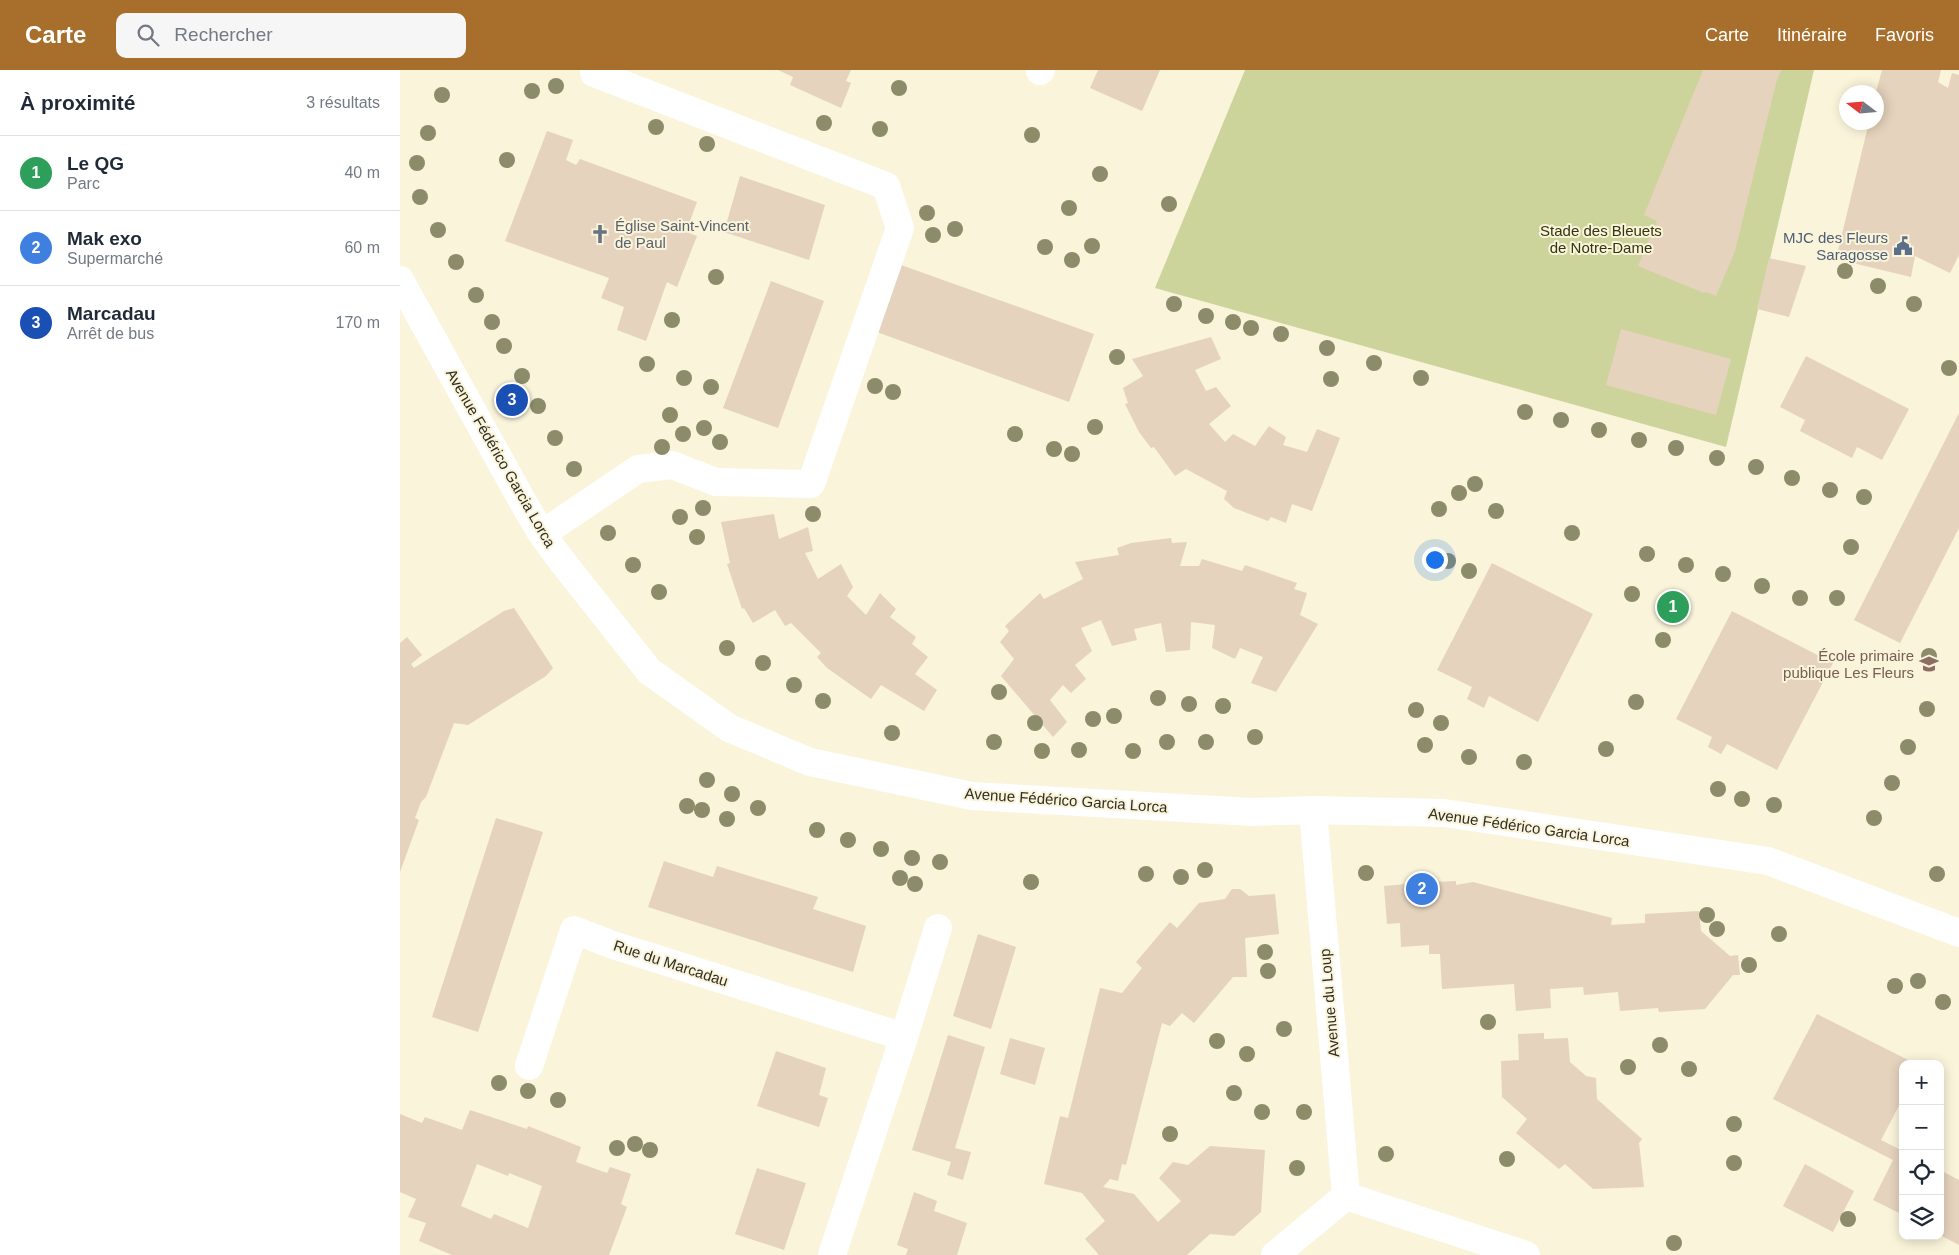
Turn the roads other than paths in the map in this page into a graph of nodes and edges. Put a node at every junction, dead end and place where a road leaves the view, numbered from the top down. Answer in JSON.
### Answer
{"nodes":[{"id":1,"x":594,"y":73,"type":"dead end"},
{"id":2,"x":400,"y":280,"type":"edge"},
{"id":3,"x":542,"y":534,"type":"junction"},
{"id":4,"x":1313,"y":810,"type":"junction"},
{"id":5,"x":938,"y":928,"type":"dead end"},
{"id":6,"x":1959,"y":933,"type":"edge"},
{"id":7,"x":904,"y":1037,"type":"junction"},
{"id":8,"x":530,"y":1066,"type":"dead end"},
{"id":9,"x":1346,"y":1196,"type":"junction"},
{"id":10,"x":832,"y":1255,"type":"edge"},
{"id":11,"x":1275,"y":1255,"type":"edge"},
{"id":12,"x":1526,"y":1255,"type":"edge"}],
"edges":[{"from":1,"to":3,"type":"street"},
{"from":2,"to":3,"type":"street","name":"Avenue Fédérico Garcia Lorca"},
{"from":3,"to":4,"type":"street","name":"Avenue Fédérico Garcia Lorca"},
{"from":4,"to":6,"type":"street","name":"Avenue Fédérico Garcia Lorca"},
{"from":4,"to":9,"type":"street","name":"Avenue du Loup"},
{"from":5,"to":7,"type":"street"},
{"from":7,"to":8,"type":"street","name":"Rue du Marcadau"},
{"from":7,"to":10,"type":"street"},
{"from":9,"to":11,"type":"street"},
{"from":9,"to":12,"type":"street"}]}
